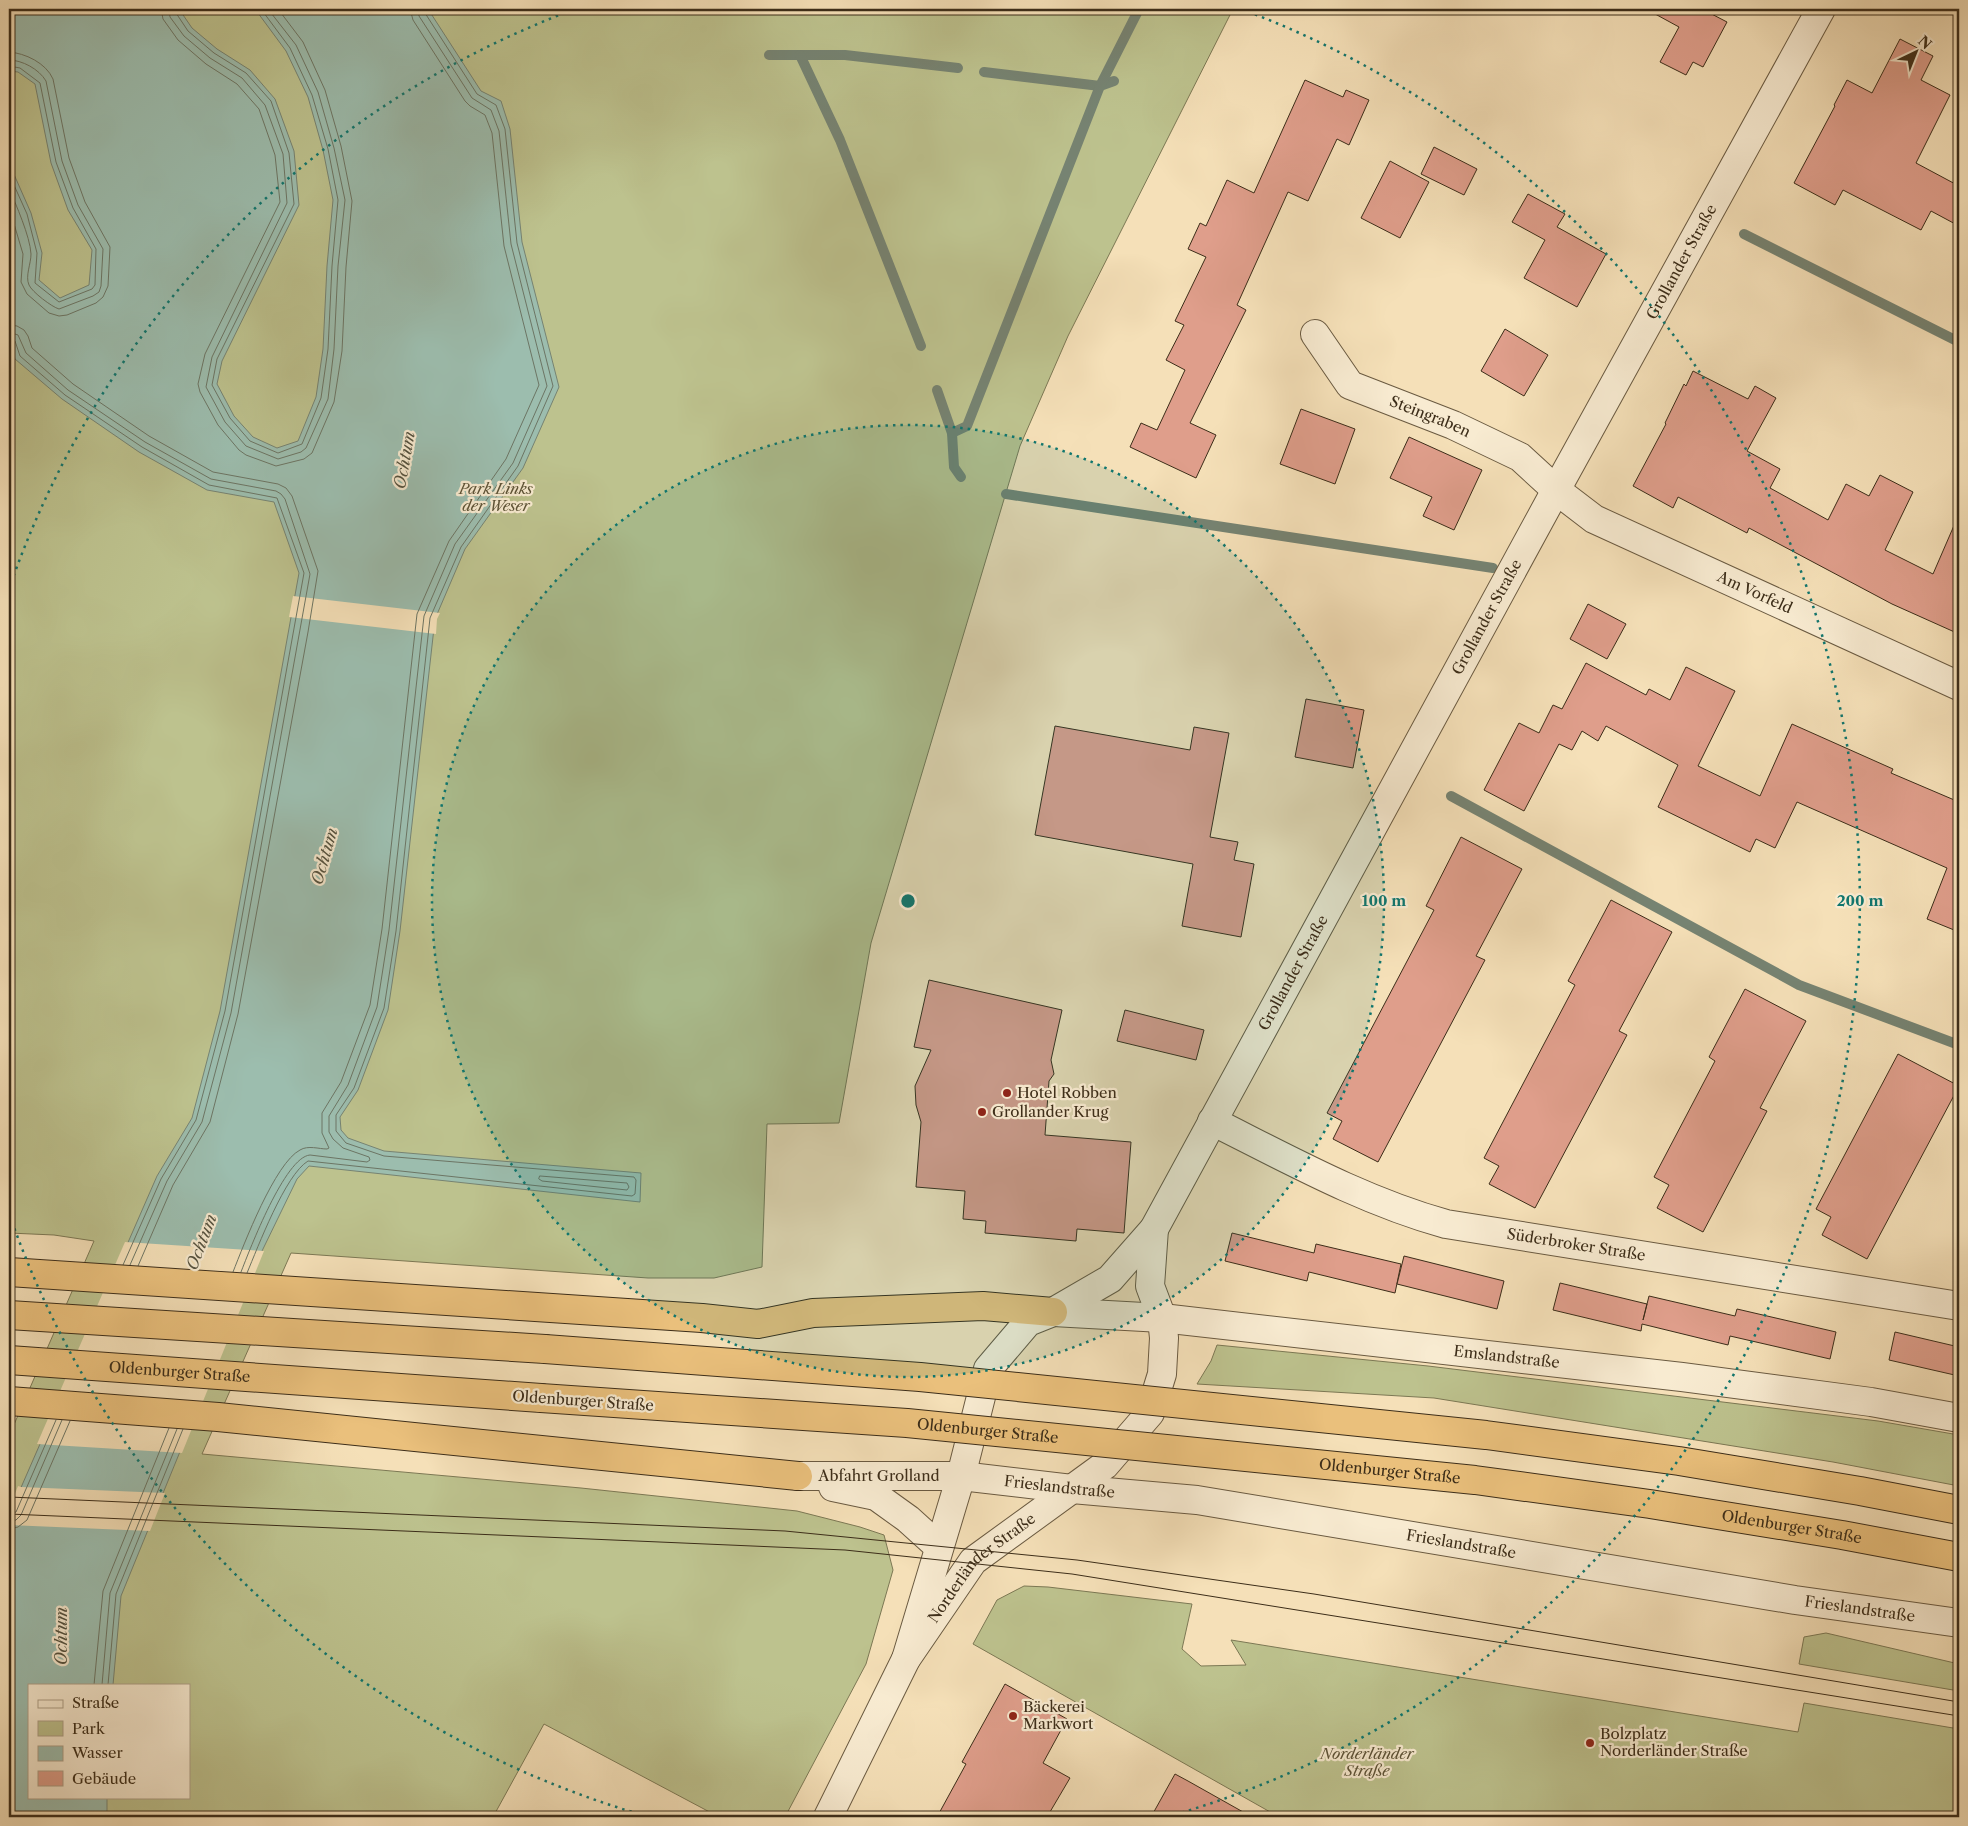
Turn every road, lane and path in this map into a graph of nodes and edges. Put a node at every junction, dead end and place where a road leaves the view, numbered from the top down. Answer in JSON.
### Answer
{"nodes":[{"id":1,"x":1822,"y":9,"type":"edge"},
{"id":2,"x":1315,"y":334,"type":"dead end"},
{"id":3,"x":1556,"y":490,"type":"junction"},
{"id":4,"x":1959,"y":686,"type":"edge"},
{"id":5,"x":1212,"y":1121,"type":"junction"},
{"id":6,"x":1154,"y":1229,"type":"junction"},
{"id":7,"x":9,"y":1272,"type":"edge"},
{"id":8,"x":1959,"y":1306,"type":"edge"},
{"id":9,"x":1053,"y":1312,"type":"junction"},
{"id":10,"x":9,"y":1315,"type":"edge"},
{"id":11,"x":1162,"y":1318,"type":"junction"},
{"id":12,"x":9,"y":1360,"type":"edge"},
{"id":13,"x":16,"y":1401,"type":"edge"},
{"id":14,"x":1959,"y":1418,"type":"edge"},
{"id":15,"x":798,"y":1476,"type":"junction"},
{"id":16,"x":961,"y":1476,"type":"junction"},
{"id":17,"x":1072,"y":1489,"type":"junction"},
{"id":18,"x":1959,"y":1510,"type":"edge"},
{"id":19,"x":939,"y":1547,"type":"junction"},
{"id":20,"x":1959,"y":1557,"type":"edge"},
{"id":21,"x":1959,"y":1623,"type":"edge"},
{"id":22,"x":906,"y":1659,"type":"junction"},
{"id":23,"x":828,"y":1817,"type":"edge"}],
"edges":[{"from":1,"to":3,"type":"street","name":"Grollander Straße"},
{"from":2,"to":3,"type":"street","name":"Steingraben"},
{"from":3,"to":4,"type":"street","name":"Am Vorfeld"},
{"from":3,"to":5,"type":"street","name":"Grollander Straße"},
{"from":5,"to":6,"type":"street","name":"Grollander Straße"},
{"from":5,"to":8,"type":"street","name":"Süderbroker Straße"},
{"from":6,"to":9,"type":"street","name":"Grollander Straße"},
{"from":6,"to":11,"type":"street","name":"Grollander Straße"},
{"from":7,"to":9,"type":"highway"},
{"from":9,"to":11,"type":"street","name":"Emslandstraße"},
{"from":9,"to":16,"type":"street","name":"Grollander Straße"},
{"from":10,"to":18,"type":"highway","bridge":true},
{"from":11,"to":14,"type":"street","name":"Emslandstraße"},
{"from":11,"to":17,"type":"street","name":"Grollander Straße"},
{"from":12,"to":20,"type":"highway","name":"Oldenburger Straße","bridge":true},
{"from":13,"to":15,"type":"highway"},
{"from":15,"to":16,"type":"street","name":"Abfahrt Grolland"},
{"from":15,"to":19,"type":"street"},
{"from":16,"to":17,"type":"street","name":"Frieslandstraße"},
{"from":16,"to":19,"type":"street","name":"Norderländer Straße"},
{"from":17,"to":21,"type":"street","name":"Frieslandstraße"},
{"from":17,"to":22,"type":"street","name":"Norderländer Straße"},
{"from":19,"to":22,"type":"street","name":"Norderländer Straße"},
{"from":22,"to":23,"type":"street","name":"Norderländer Straße"}]}
